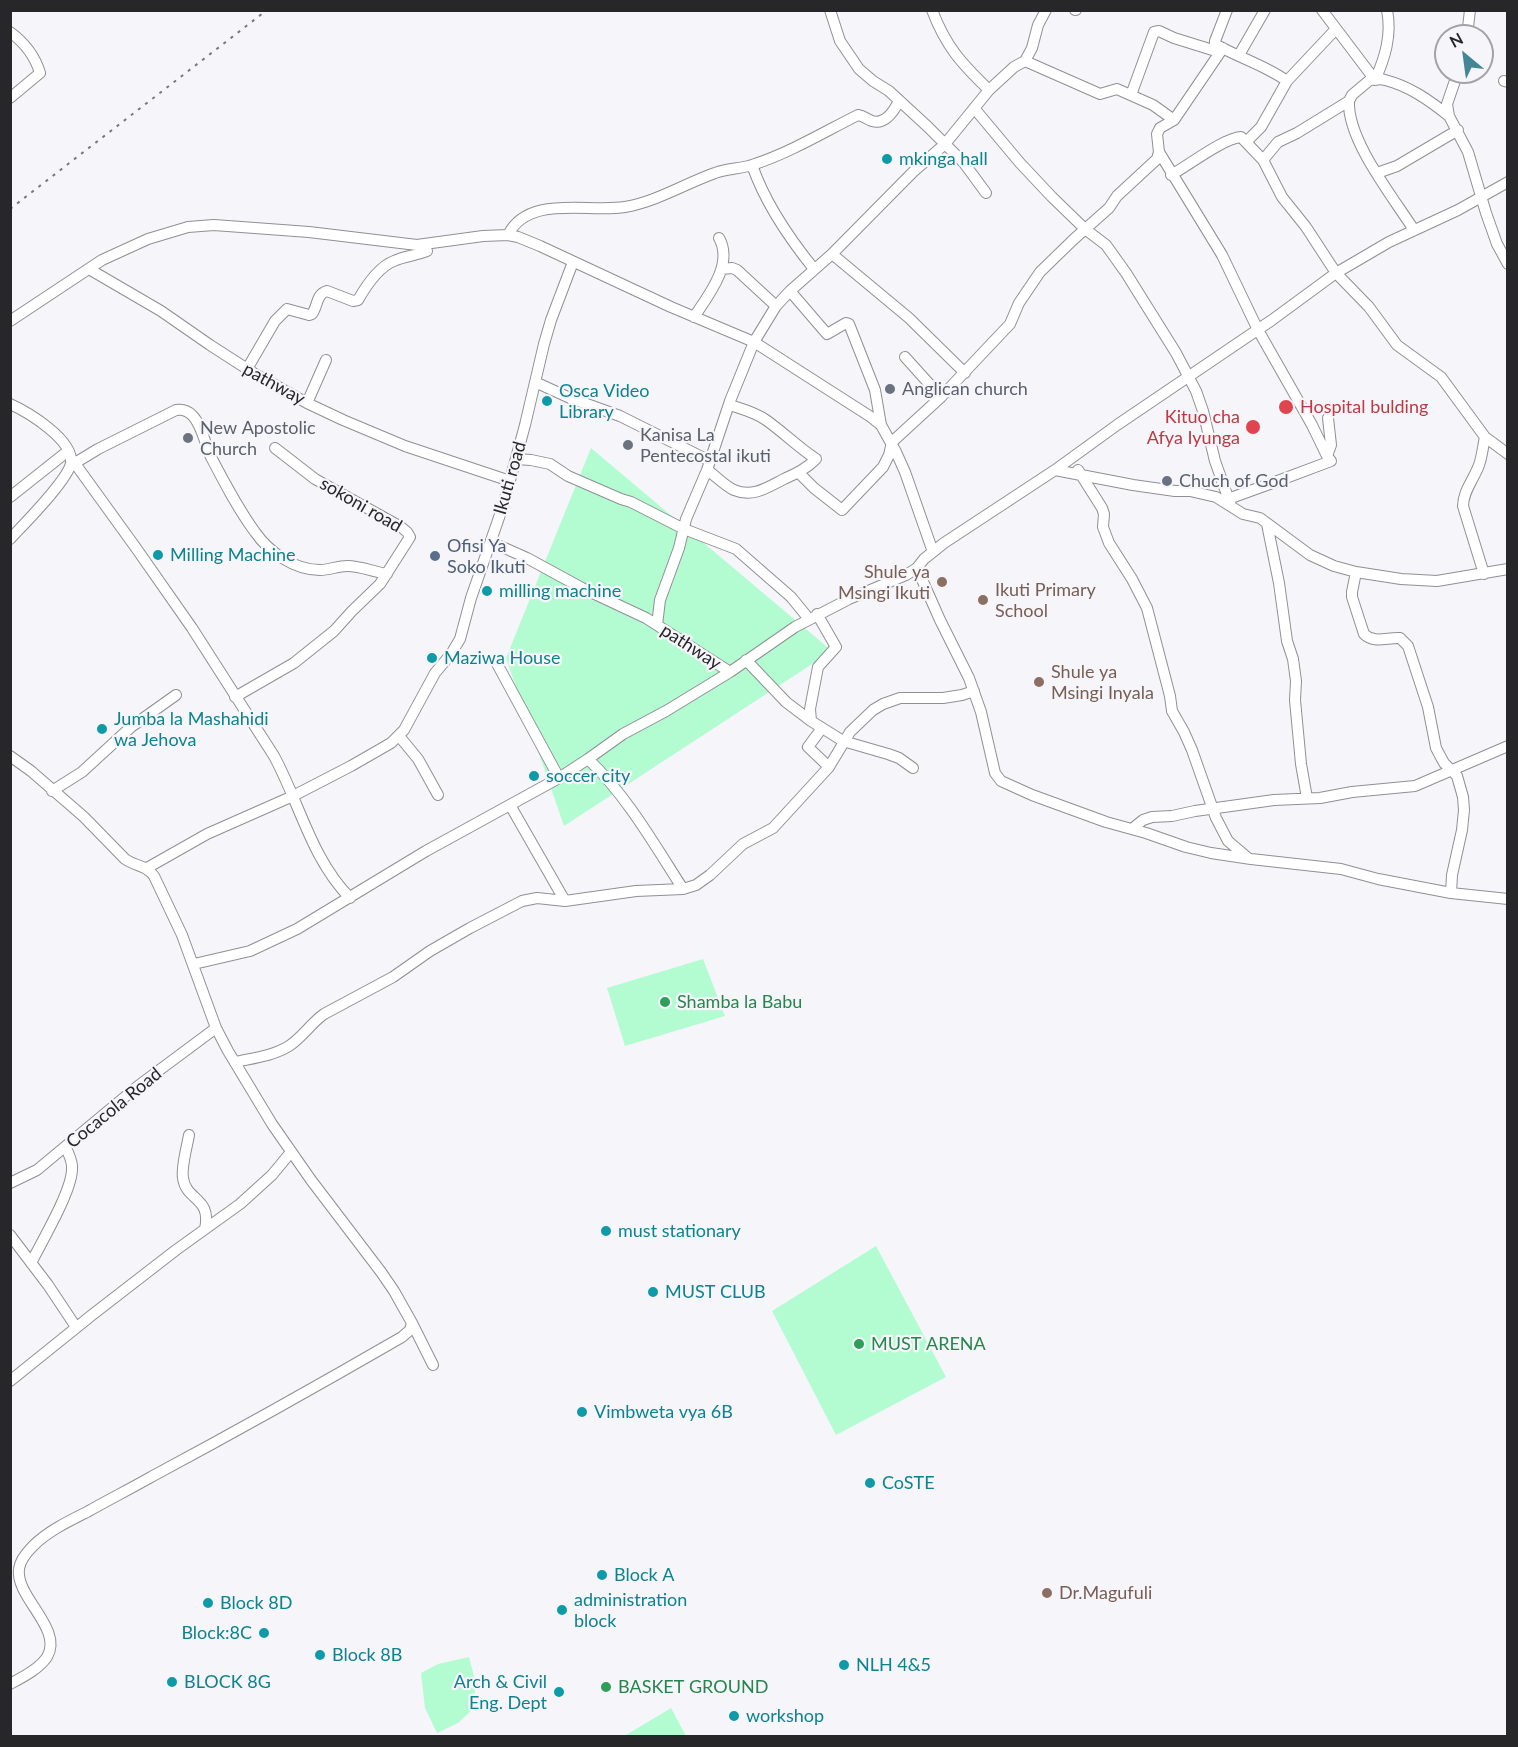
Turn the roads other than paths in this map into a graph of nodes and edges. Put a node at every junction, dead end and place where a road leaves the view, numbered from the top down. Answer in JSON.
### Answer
{"nodes":[{"id":1,"x":830,"y":10,"type":"edge"},
{"id":2,"x":932,"y":10,"type":"edge"},
{"id":3,"x":1046,"y":10,"type":"edge"},
{"id":4,"x":1227,"y":10,"type":"edge"},
{"id":5,"x":1265,"y":10,"type":"edge"},
{"id":6,"x":1322,"y":10,"type":"edge"},
{"id":7,"x":1387,"y":10,"type":"edge"},
{"id":8,"x":1335,"y":30,"type":"junction"},
{"id":9,"x":10,"y":32,"type":"edge"},
{"id":10,"x":1221,"y":50,"type":"junction"},
{"id":11,"x":1239,"y":56,"type":"junction"},
{"id":12,"x":1024,"y":61,"type":"junction"},
{"id":13,"x":1375,"y":80,"type":"junction"},
{"id":14,"x":1287,"y":81,"type":"junction"},
{"id":15,"x":1454,"y":84,"type":"edge"},
{"id":16,"x":989,"y":90,"type":"junction"},
{"id":17,"x":1131,"y":95,"type":"junction"},
{"id":18,"x":10,"y":98,"type":"edge"},
{"id":19,"x":899,"y":101,"type":"junction"},
{"id":20,"x":1349,"y":101,"type":"junction"},
{"id":21,"x":974,"y":108,"type":"junction"},
{"id":22,"x":1449,"y":116,"type":"junction"},
{"id":23,"x":1174,"y":120,"type":"junction"},
{"id":24,"x":1458,"y":130,"type":"junction"},
{"id":25,"x":1246,"y":142,"type":"junction"},
{"id":26,"x":945,"y":144,"type":"junction"},
{"id":27,"x":1159,"y":152,"type":"junction"},
{"id":28,"x":1263,"y":160,"type":"junction"},
{"id":29,"x":752,"y":165,"type":"junction"},
{"id":30,"x":1377,"y":173,"type":"junction"},
{"id":31,"x":1171,"y":174,"type":"junction"},
{"id":32,"x":1508,"y":182,"type":"edge"},
{"id":33,"x":986,"y":193,"type":"dead end"},
{"id":34,"x":1481,"y":198,"type":"junction"},
{"id":35,"x":1084,"y":229,"type":"junction"},
{"id":36,"x":1414,"y":230,"type":"junction"},
{"id":37,"x":508,"y":235,"type":"junction"},
{"id":38,"x":719,"y":238,"type":"dead end"},
{"id":39,"x":427,"y":251,"type":"dead end"},
{"id":40,"x":832,"y":254,"type":"junction"},
{"id":41,"x":573,"y":262,"type":"junction"},
{"id":42,"x":1508,"y":264,"type":"edge"},
{"id":43,"x":88,"y":268,"type":"junction"},
{"id":44,"x":722,"y":269,"type":"junction"},
{"id":45,"x":813,"y":269,"type":"junction"},
{"id":46,"x":1336,"y":273,"type":"junction"},
{"id":47,"x":790,"y":291,"type":"junction"},
{"id":48,"x":776,"y":306,"type":"junction"},
{"id":49,"x":694,"y":317,"type":"junction"},
{"id":50,"x":10,"y":321,"type":"edge"},
{"id":51,"x":1258,"y":330,"type":"junction"},
{"id":52,"x":753,"y":342,"type":"junction"},
{"id":53,"x":905,"y":357,"type":"dead end"},
{"id":54,"x":326,"y":360,"type":"dead end"},
{"id":55,"x":247,"y":369,"type":"junction"},
{"id":56,"x":965,"y":373,"type":"junction"},
{"id":57,"x":1189,"y":376,"type":"junction"},
{"id":58,"x":535,"y":382,"type":"junction"},
{"id":59,"x":941,"y":397,"type":"junction"},
{"id":60,"x":308,"y":403,"type":"junction"},
{"id":61,"x":10,"y":404,"type":"edge"},
{"id":62,"x":730,"y":405,"type":"junction"},
{"id":63,"x":1328,"y":418,"type":"dead end"},
{"id":64,"x":881,"y":425,"type":"junction"},
{"id":65,"x":1485,"y":437,"type":"junction"},
{"id":66,"x":892,"y":442,"type":"junction"},
{"id":67,"x":274,"y":448,"type":"dead end"},
{"id":68,"x":1506,"y":451,"type":"edge"},
{"id":69,"x":1327,"y":456,"type":"junction"},
{"id":70,"x":71,"y":457,"type":"junction"},
{"id":71,"x":1072,"y":458,"type":"junction"},
{"id":72,"x":516,"y":459,"type":"junction"},
{"id":73,"x":708,"y":465,"type":"junction"},
{"id":74,"x":1055,"y":470,"type":"junction"},
{"id":75,"x":799,"y":473,"type":"junction"},
{"id":76,"x":1080,"y":474,"type":"junction"},
{"id":77,"x":510,"y":481,"type":"junction"},
{"id":78,"x":10,"y":497,"type":"edge"},
{"id":79,"x":1229,"y":502,"type":"junction"},
{"id":80,"x":1267,"y":524,"type":"junction"},
{"id":81,"x":684,"y":529,"type":"junction"},
{"id":82,"x":10,"y":539,"type":"edge"},
{"id":83,"x":491,"y":542,"type":"junction"},
{"id":84,"x":933,"y":552,"type":"junction"},
{"id":85,"x":917,"y":568,"type":"junction"},
{"id":86,"x":1508,"y":569,"type":"edge"},
{"id":87,"x":1356,"y":572,"type":"junction"},
{"id":88,"x":387,"y":574,"type":"junction"},
{"id":89,"x":1484,"y":574,"type":"junction"},
{"id":90,"x":813,"y":617,"type":"junction"},
{"id":91,"x":657,"y":625,"type":"junction"},
{"id":92,"x":495,"y":660,"type":"dead end"},
{"id":93,"x":746,"y":660,"type":"junction"},
{"id":94,"x":730,"y":672,"type":"junction"},
{"id":95,"x":974,"y":691,"type":"junction"},
{"id":96,"x":176,"y":695,"type":"dead end"},
{"id":97,"x":235,"y":697,"type":"junction"},
{"id":98,"x":811,"y":722,"type":"junction"},
{"id":99,"x":822,"y":728,"type":"junction"},
{"id":100,"x":399,"y":736,"type":"junction"},
{"id":101,"x":843,"y":741,"type":"junction"},
{"id":102,"x":1508,"y":746,"type":"edge"},
{"id":103,"x":10,"y":756,"type":"edge"},
{"id":104,"x":588,"y":759,"type":"junction"},
{"id":105,"x":829,"y":767,"type":"junction"},
{"id":106,"x":913,"y":768,"type":"dead end"},
{"id":107,"x":1452,"y":770,"type":"junction"},
{"id":108,"x":560,"y":778,"type":"junction"},
{"id":109,"x":52,"y":791,"type":"junction"},
{"id":110,"x":438,"y":795,"type":"dead end"},
{"id":111,"x":293,"y":796,"type":"junction"},
{"id":112,"x":1306,"y":798,"type":"junction"},
{"id":113,"x":510,"y":805,"type":"junction"},
{"id":114,"x":1213,"y":810,"type":"junction"},
{"id":115,"x":1132,"y":829,"type":"junction"},
{"id":116,"x":1251,"y":860,"type":"junction"},
{"id":117,"x":147,"y":868,"type":"junction"},
{"id":118,"x":684,"y":889,"type":"junction"},
{"id":119,"x":1451,"y":892,"type":"junction"},
{"id":120,"x":350,"y":898,"type":"junction"},
{"id":121,"x":1508,"y":899,"type":"edge"},
{"id":122,"x":565,"y":901,"type":"junction"},
{"id":123,"x":194,"y":964,"type":"junction"},
{"id":124,"x":216,"y":1028,"type":"junction"},
{"id":125,"x":235,"y":1062,"type":"junction"},
{"id":126,"x":189,"y":1135,"type":"dead end"},
{"id":127,"x":66,"y":1147,"type":"junction"},
{"id":128,"x":291,"y":1152,"type":"junction"},
{"id":129,"x":10,"y":1183,"type":"edge"},
{"id":130,"x":205,"y":1229,"type":"junction"},
{"id":131,"x":10,"y":1235,"type":"edge"},
{"id":132,"x":31,"y":1263,"type":"junction"},
{"id":133,"x":412,"y":1323,"type":"junction"},
{"id":134,"x":76,"y":1327,"type":"junction"},
{"id":135,"x":433,"y":1365,"type":"dead end"},
{"id":136,"x":10,"y":1381,"type":"edge"},
{"id":137,"x":10,"y":1684,"type":"edge"}],
"edges":[{"from":1,"to":19,"type":"street"},
{"from":2,"to":16,"type":"street"},
{"from":3,"to":12,"type":"street"},
{"from":4,"to":10,"type":"street"},
{"from":5,"to":11,"type":"street"},
{"from":6,"to":8,"type":"street"},
{"from":7,"to":13,"type":"street"},
{"from":8,"to":13,"type":"street"},
{"from":8,"to":14,"type":"street"},
{"from":9,"to":18,"type":"street"},
{"from":10,"to":11,"type":"street"},
{"from":10,"to":17,"type":"street"},
{"from":10,"to":23,"type":"street"},
{"from":11,"to":14,"type":"street"},
{"from":12,"to":16,"type":"street"},
{"from":12,"to":17,"type":"street"},
{"from":13,"to":20,"type":"street"},
{"from":13,"to":22,"type":"street"},
{"from":14,"to":25,"type":"street"},
{"from":15,"to":22,"type":"street"},
{"from":16,"to":21,"type":"street"},
{"from":17,"to":23,"type":"street"},
{"from":19,"to":26,"type":"street"},
{"from":19,"to":29,"type":"street"},
{"from":20,"to":28,"type":"street"},
{"from":20,"to":30,"type":"street"},
{"from":21,"to":26,"type":"street"},
{"from":21,"to":35,"type":"street"},
{"from":22,"to":24,"type":"street"},
{"from":23,"to":27,"type":"street"},
{"from":24,"to":30,"type":"street"},
{"from":24,"to":34,"type":"street"},
{"from":25,"to":28,"type":"street"},
{"from":25,"to":31,"type":"street"},
{"from":26,"to":33,"type":"street"},
{"from":26,"to":40,"type":"street"},
{"from":27,"to":31,"type":"street"},
{"from":27,"to":35,"type":"street"},
{"from":28,"to":46,"type":"street"},
{"from":29,"to":37,"type":"street"},
{"from":29,"to":45,"type":"street"},
{"from":30,"to":36,"type":"street"},
{"from":31,"to":51,"type":"street"},
{"from":32,"to":34,"type":"street"},
{"from":34,"to":36,"type":"street"},
{"from":34,"to":42,"type":"street"},
{"from":35,"to":56,"type":"street"},
{"from":35,"to":57,"type":"street"},
{"from":36,"to":46,"type":"street"},
{"from":37,"to":41,"type":"street"},
{"from":37,"to":43,"type":"street"},
{"from":38,"to":44,"type":"street"},
{"from":39,"to":55,"type":"street"},
{"from":40,"to":45,"type":"street"},
{"from":40,"to":56,"type":"street"},
{"from":41,"to":49,"type":"street"},
{"from":41,"to":58,"type":"street","name":"Ikuti road"},
{"from":43,"to":50,"type":"street"},
{"from":43,"to":55,"type":"street","name":"pathway"},
{"from":44,"to":48,"type":"street"},
{"from":44,"to":49,"type":"street"},
{"from":45,"to":47,"type":"street"},
{"from":46,"to":51,"type":"street"},
{"from":46,"to":65,"type":"street"},
{"from":47,"to":48,"type":"street"},
{"from":47,"to":64,"type":"street"},
{"from":48,"to":52,"type":"street"},
{"from":49,"to":52,"type":"street"},
{"from":51,"to":57,"type":"street"},
{"from":51,"to":69,"type":"street"},
{"from":52,"to":62,"type":"street"},
{"from":52,"to":64,"type":"street"},
{"from":53,"to":59,"type":"street"},
{"from":54,"to":60,"type":"street"},
{"from":55,"to":60,"type":"street","name":"pathway"},
{"from":56,"to":59,"type":"street"},
{"from":57,"to":71,"type":"street"},
{"from":57,"to":79,"type":"street"},
{"from":58,"to":72,"type":"street","name":"Ikuti road"},
{"from":58,"to":73,"type":"street"},
{"from":59,"to":66,"type":"street"},
{"from":60,"to":77,"type":"street","name":"pathway"},
{"from":61,"to":70,"type":"street"},
{"from":62,"to":73,"type":"street"},
{"from":62,"to":75,"type":"street"},
{"from":63,"to":69,"type":"street"},
{"from":64,"to":66,"type":"street"},
{"from":65,"to":68,"type":"street"},
{"from":65,"to":89,"type":"street"},
{"from":66,"to":75,"type":"street"},
{"from":66,"to":84,"type":"street"},
{"from":67,"to":88,"type":"street","name":"sokoni road"},
{"from":69,"to":79,"type":"street"},
{"from":70,"to":78,"type":"street"},
{"from":70,"to":82,"type":"street"},
{"from":70,"to":88,"type":"street"},
{"from":70,"to":97,"type":"street"},
{"from":71,"to":74,"type":"street"},
{"from":71,"to":76,"type":"street"},
{"from":72,"to":77,"type":"street","name":"Ikuti road"},
{"from":72,"to":81,"type":"street"},
{"from":73,"to":75,"type":"street"},
{"from":73,"to":81,"type":"street"},
{"from":74,"to":76,"type":"street"},
{"from":74,"to":84,"type":"street"},
{"from":76,"to":79,"type":"street"},
{"from":76,"to":114,"type":"street"},
{"from":77,"to":83,"type":"street","name":"Ikuti road"},
{"from":79,"to":80,"type":"street"},
{"from":80,"to":87,"type":"street"},
{"from":80,"to":112,"type":"street"},
{"from":81,"to":90,"type":"street"},
{"from":81,"to":91,"type":"street"},
{"from":83,"to":91,"type":"street","name":"pathway"},
{"from":83,"to":100,"type":"street","name":"Ikuti road"},
{"from":84,"to":85,"type":"street"},
{"from":85,"to":90,"type":"street"},
{"from":85,"to":95,"type":"street"},
{"from":86,"to":89,"type":"street"},
{"from":87,"to":89,"type":"street"},
{"from":87,"to":107,"type":"street"},
{"from":88,"to":97,"type":"street","name":"sokoni road"},
{"from":90,"to":93,"type":"street"},
{"from":90,"to":98,"type":"street"},
{"from":91,"to":94,"type":"street","name":"pathway"},
{"from":92,"to":108,"type":"street"},
{"from":93,"to":94,"type":"street"},
{"from":93,"to":98,"type":"street"},
{"from":94,"to":104,"type":"street"},
{"from":95,"to":101,"type":"street"},
{"from":95,"to":115,"type":"street"},
{"from":96,"to":109,"type":"street"},
{"from":97,"to":111,"type":"street"},
{"from":98,"to":99,"type":"street"},
{"from":99,"to":101,"type":"street"},
{"from":99,"to":105,"type":"street"},
{"from":100,"to":110,"type":"street"},
{"from":100,"to":111,"type":"street","name":"Ikuti road"},
{"from":101,"to":105,"type":"street"},
{"from":101,"to":106,"type":"street"},
{"from":102,"to":107,"type":"street"},
{"from":103,"to":109,"type":"street"},
{"from":104,"to":108,"type":"street"},
{"from":104,"to":118,"type":"street"},
{"from":105,"to":118,"type":"street"},
{"from":107,"to":112,"type":"street"},
{"from":107,"to":119,"type":"street"},
{"from":108,"to":113,"type":"street"},
{"from":109,"to":117,"type":"street"},
{"from":111,"to":117,"type":"street","name":"Ikuti road"},
{"from":111,"to":120,"type":"street"},
{"from":112,"to":114,"type":"street"},
{"from":113,"to":120,"type":"street"},
{"from":113,"to":122,"type":"street"},
{"from":114,"to":115,"type":"street"},
{"from":114,"to":116,"type":"street"},
{"from":115,"to":116,"type":"street"},
{"from":116,"to":119,"type":"street"},
{"from":117,"to":123,"type":"street"},
{"from":118,"to":122,"type":"street"},
{"from":119,"to":121,"type":"street"},
{"from":120,"to":123,"type":"street"},
{"from":122,"to":125,"type":"street"},
{"from":123,"to":124,"type":"street"},
{"from":124,"to":125,"type":"street"},
{"from":124,"to":127,"type":"street","name":"Cocacola Road"},
{"from":125,"to":128,"type":"street"},
{"from":126,"to":130,"type":"street"},
{"from":127,"to":129,"type":"street","name":"Cocacola Road"},
{"from":127,"to":132,"type":"street"},
{"from":128,"to":130,"type":"street"},
{"from":128,"to":133,"type":"street"},
{"from":130,"to":134,"type":"street"},
{"from":131,"to":132,"type":"street"},
{"from":132,"to":134,"type":"street"},
{"from":133,"to":135,"type":"street"},
{"from":133,"to":137,"type":"street"},
{"from":134,"to":136,"type":"street"}]}
